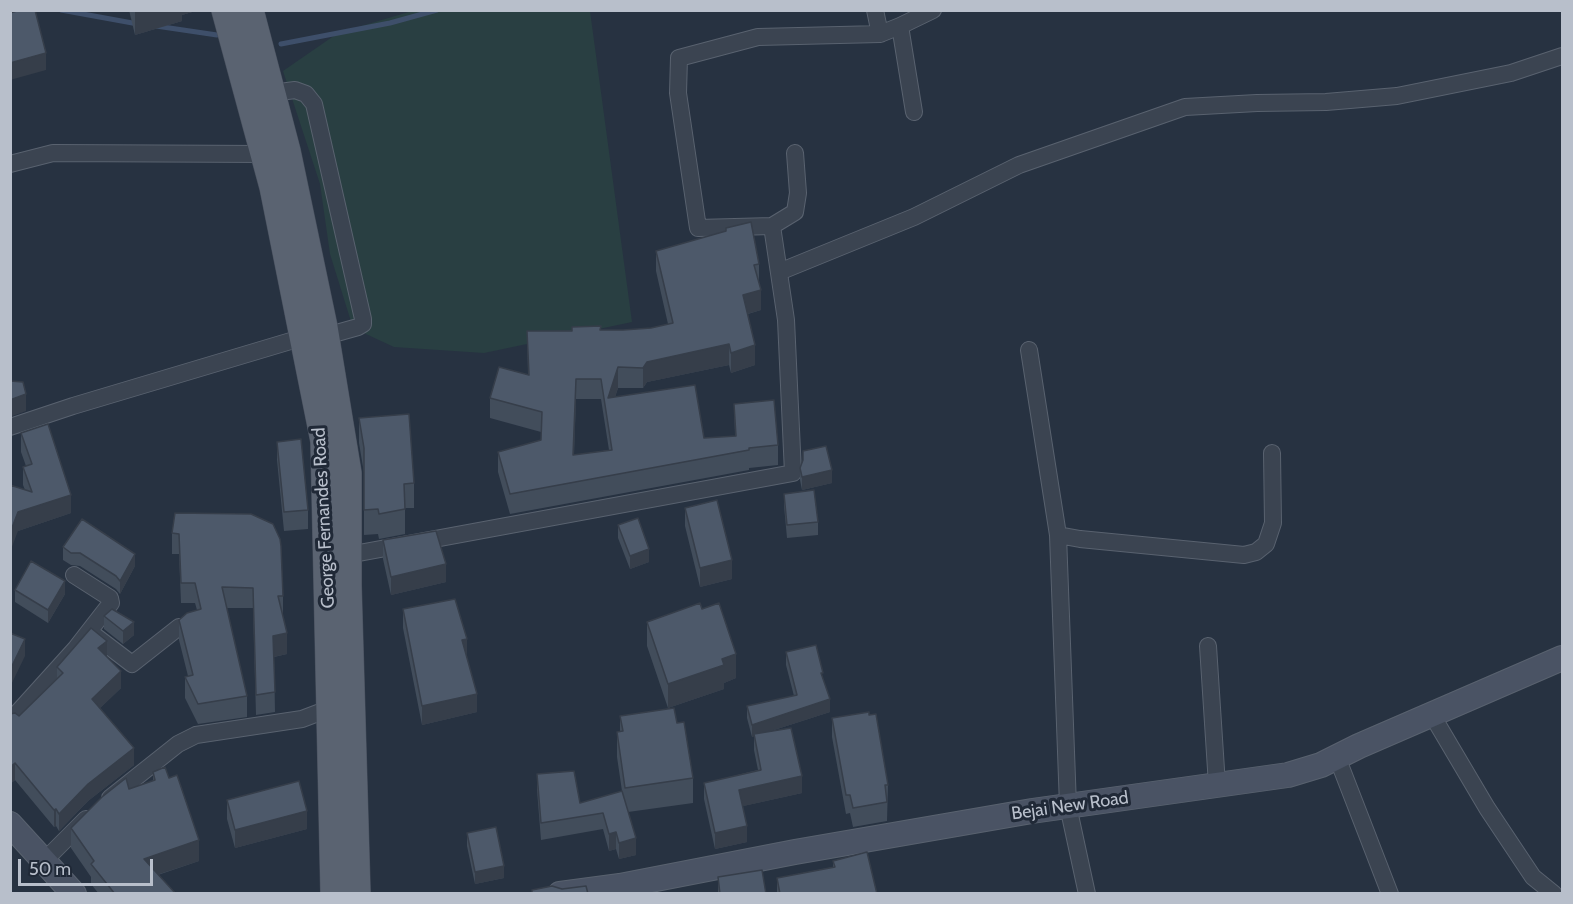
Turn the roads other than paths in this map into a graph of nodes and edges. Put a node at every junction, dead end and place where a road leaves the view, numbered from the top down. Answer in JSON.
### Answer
{"nodes":[{"id":1,"x":225,"y":10,"type":"edge"},
{"id":2,"x":250,"y":10,"type":"edge"},
{"id":3,"x":875,"y":10,"type":"edge"},
{"id":4,"x":933,"y":10,"type":"edge"},
{"id":5,"x":900,"y":26,"type":"junction"},
{"id":6,"x":880,"y":34,"type":"junction"},
{"id":7,"x":1563,"y":56,"type":"edge"},
{"id":8,"x":272,"y":93,"type":"junction"},
{"id":9,"x":914,"y":111,"type":"dead end"},
{"id":10,"x":795,"y":153,"type":"dead end"},
{"id":11,"x":264,"y":154,"type":"junction"},
{"id":12,"x":10,"y":164,"type":"edge"},
{"id":13,"x":772,"y":226,"type":"junction"},
{"id":14,"x":779,"y":272,"type":"junction"},
{"id":15,"x":315,"y":337,"type":"junction"},
{"id":16,"x":1029,"y":350,"type":"dead end"},
{"id":17,"x":10,"y":428,"type":"edge"},
{"id":18,"x":1272,"y":453,"type":"dead end"},
{"id":19,"x":1058,"y":535,"type":"junction"},
{"id":20,"x":348,"y":555,"type":"junction"},
{"id":21,"x":74,"y":575,"type":"dead end"},
{"id":22,"x":179,"y":627,"type":"edge"},
{"id":23,"x":90,"y":631,"type":"junction"},
{"id":24,"x":1208,"y":646,"type":"dead end"},
{"id":25,"x":1563,"y":658,"type":"edge"},
{"id":26,"x":331,"y":708,"type":"junction"},
{"id":27,"x":1432,"y":714,"type":"junction"},
{"id":28,"x":10,"y":721,"type":"edge"},
{"id":29,"x":1337,"y":757,"type":"junction"},
{"id":30,"x":1217,"y":785,"type":"junction"},
{"id":31,"x":1068,"y":806,"type":"junction"},
{"id":32,"x":10,"y":824,"type":"edge"},
{"id":33,"x":44,"y":861,"type":"junction"},
{"id":34,"x":74,"y":894,"type":"edge"},
{"id":35,"x":334,"y":894,"type":"edge"},
{"id":36,"x":357,"y":894,"type":"edge"},
{"id":37,"x":560,"y":894,"type":"edge"},
{"id":38,"x":1088,"y":894,"type":"edge"},
{"id":39,"x":1390,"y":894,"type":"edge"},
{"id":40,"x":1554,"y":894,"type":"edge"}],
"edges":[{"from":1,"to":11,"type":"main road","name":"George Fernandes Road"},
{"from":2,"to":8,"type":"main road","name":"George Fernandes Road"},
{"from":3,"to":6,"type":"street"},
{"from":4,"to":5,"type":"street"},
{"from":5,"to":6,"type":"street"},
{"from":5,"to":9,"type":"street"},
{"from":6,"to":13,"type":"street"},
{"from":7,"to":14,"type":"street"},
{"from":8,"to":15,"type":"main road","name":"George Fernandes Road"},
{"from":8,"to":15,"type":"street"},
{"from":10,"to":13,"type":"street"},
{"from":11,"to":12,"type":"street"},
{"from":11,"to":15,"type":"main road","name":"George Fernandes Road"},
{"from":13,"to":14,"type":"street"},
{"from":14,"to":20,"type":"street"},
{"from":15,"to":17,"type":"street"},
{"from":15,"to":20,"type":"main road","name":"George Fernandes Road"},
{"from":15,"to":26,"type":"main road","name":"George Fernandes Road"},
{"from":16,"to":19,"type":"street"},
{"from":18,"to":19,"type":"street"},
{"from":19,"to":31,"type":"street"},
{"from":20,"to":36,"type":"main road","name":"George Fernandes Road"},
{"from":21,"to":23,"type":"street"},
{"from":22,"to":23,"type":"street"},
{"from":23,"to":28,"type":"street"},
{"from":24,"to":30,"type":"street"},
{"from":25,"to":27,"type":"street","name":"Bejai New Road"},
{"from":26,"to":33,"type":"street"},
{"from":26,"to":35,"type":"main road","name":"George Fernandes Road"},
{"from":27,"to":29,"type":"street","name":"Bejai New Road"},
{"from":27,"to":40,"type":"street"},
{"from":29,"to":30,"type":"street","name":"Bejai New Road"},
{"from":29,"to":39,"type":"street"},
{"from":30,"to":31,"type":"street","name":"Bejai New Road"},
{"from":31,"to":37,"type":"street","name":"Bejai New Road"},
{"from":31,"to":38,"type":"street"},
{"from":32,"to":33,"type":"street"},
{"from":33,"to":34,"type":"street"}]}
